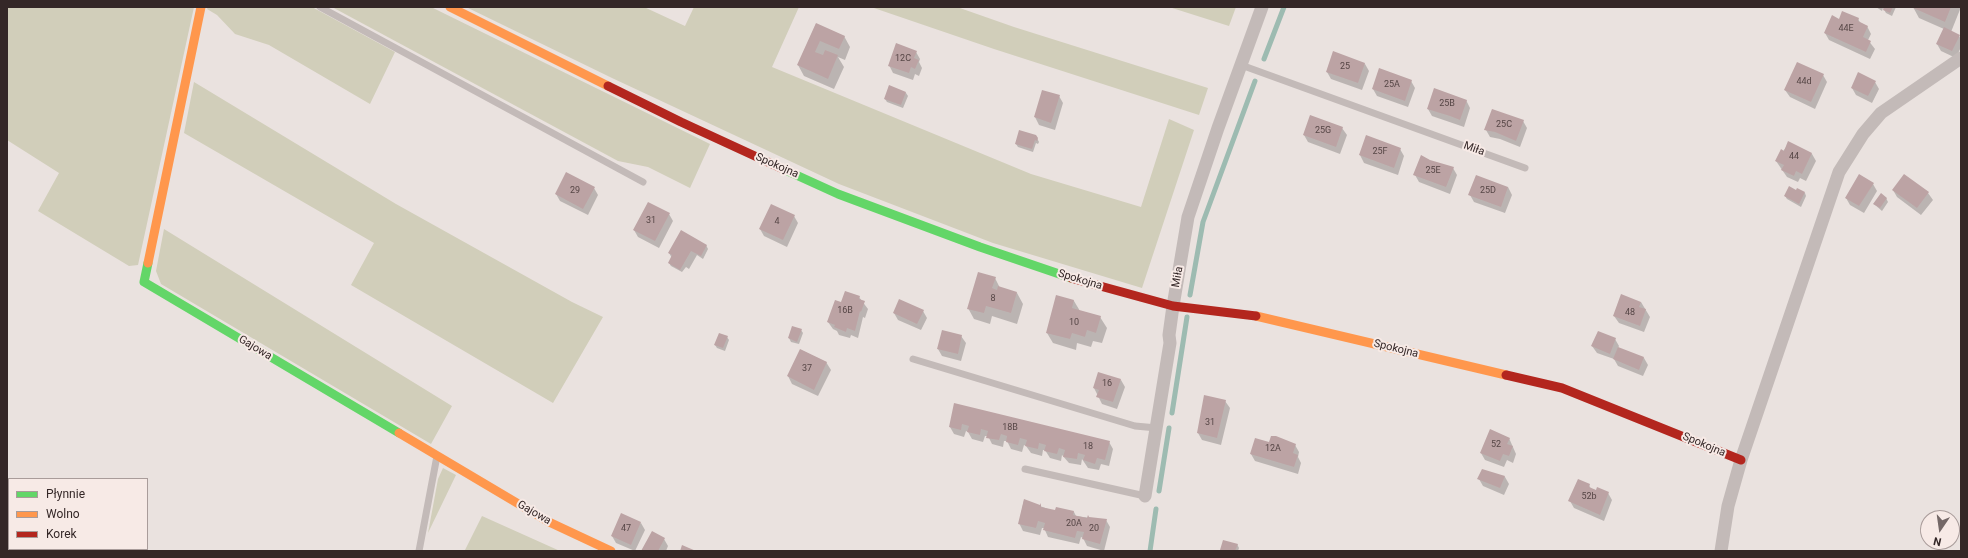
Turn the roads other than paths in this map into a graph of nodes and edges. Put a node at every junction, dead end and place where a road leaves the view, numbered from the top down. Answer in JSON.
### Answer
{"nodes":[{"id":1,"x":201,"y":7,"type":"edge"},
{"id":2,"x":320,"y":7,"type":"edge"},
{"id":3,"x":450,"y":7,"type":"edge"},
{"id":4,"x":1262,"y":7,"type":"edge"},
{"id":5,"x":1961,"y":58,"type":"edge"},
{"id":6,"x":1241,"y":65,"type":"junction"},
{"id":7,"x":1526,"y":168,"type":"dead end"},
{"id":8,"x":643,"y":182,"type":"dead end"},
{"id":9,"x":1173,"y":306,"type":"junction"},
{"id":10,"x":913,"y":359,"type":"dead end"},
{"id":11,"x":1157,"y":428,"type":"junction"},
{"id":12,"x":437,"y":456,"type":"junction"},
{"id":13,"x":1741,"y":460,"type":"junction"},
{"id":14,"x":1025,"y":468,"type":"dead end"},
{"id":15,"x":1145,"y":496,"type":"joint"},
{"id":16,"x":419,"y":551,"type":"edge"},
{"id":17,"x":611,"y":551,"type":"edge"},
{"id":18,"x":1721,"y":551,"type":"edge"}],
"edges":[{"from":1,"to":12,"type":"street","name":"Gajowa"},
{"from":2,"to":8,"type":"lane"},
{"from":3,"to":9,"type":"street","name":"Spokojna"},
{"from":4,"to":6,"type":"street","name":"Miła"},
{"from":5,"to":13,"type":"street"},
{"from":6,"to":7,"type":"lane","name":"Miła"},
{"from":6,"to":9,"type":"street","name":"Miła"},
{"from":9,"to":11,"type":"street","name":"Miła"},
{"from":9,"to":13,"type":"street","name":"Spokojna"},
{"from":10,"to":11,"type":"lane"},
{"from":11,"to":15,"type":"street","name":"Miła"},
{"from":12,"to":16,"type":"lane"},
{"from":12,"to":17,"type":"street","name":"Gajowa"},
{"from":13,"to":18,"type":"street"},
{"from":14,"to":15,"type":"lane"}]}
